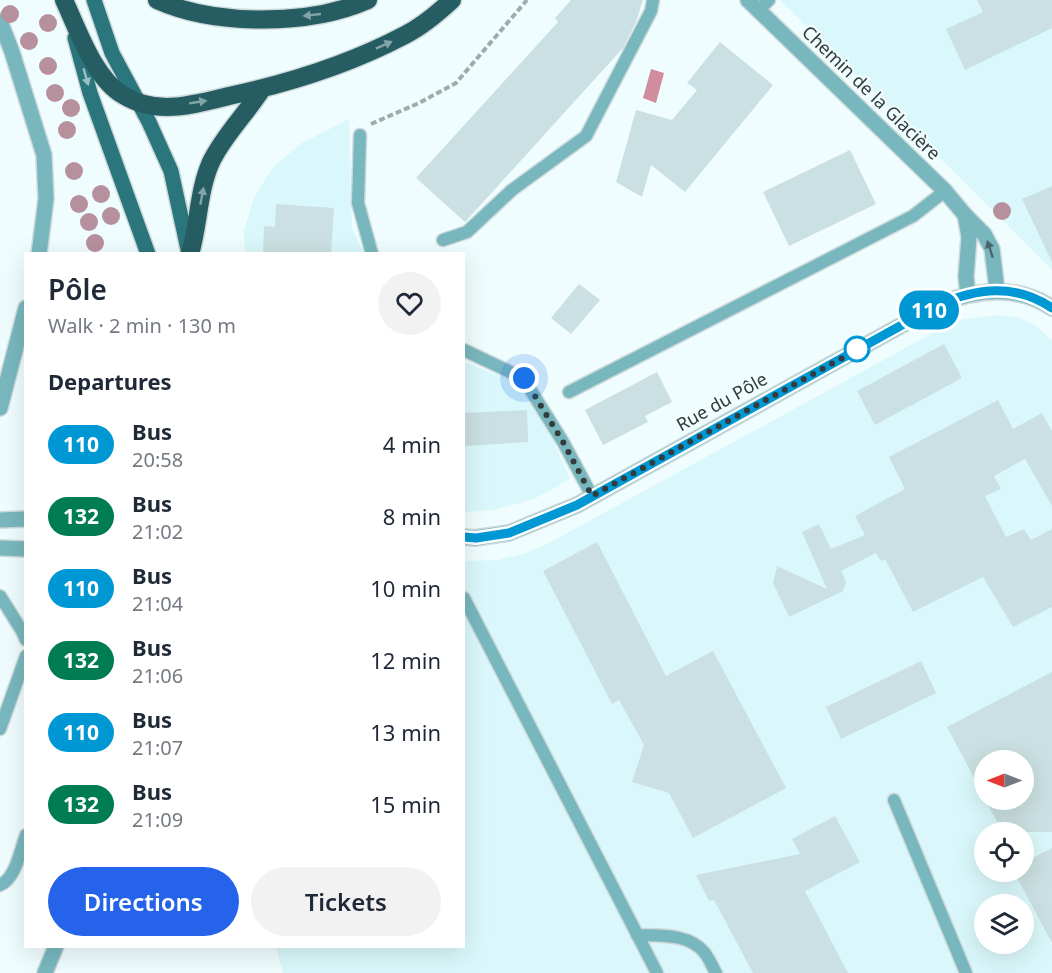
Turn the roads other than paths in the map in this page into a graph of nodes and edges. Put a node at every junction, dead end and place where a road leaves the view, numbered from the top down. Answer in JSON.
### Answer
{"nodes":[{"id":1,"x":64,"y":0,"type":"edge"},
{"id":2,"x":94,"y":0,"type":"edge"},
{"id":3,"x":157,"y":0,"type":"edge"},
{"id":4,"x":368,"y":0,"type":"edge"},
{"id":5,"x":452,"y":0,"type":"edge"},
{"id":6,"x":653,"y":0,"type":"edge"},
{"id":7,"x":769,"y":0,"type":"edge"},
{"id":8,"x":753,"y":6,"type":"edge"},
{"id":9,"x":0,"y":21,"type":"edge"},
{"id":10,"x":262,"y":89,"type":"junction"},
{"id":11,"x":140,"y":104,"type":"junction"},
{"id":12,"x":360,"y":135,"type":"road end"},
{"id":13,"x":945,"y":191,"type":"junction"},
{"id":14,"x":965,"y":216,"type":"junction"},
{"id":15,"x":443,"y":240,"type":"dead end"},
{"id":16,"x":39,"y":252,"type":"edge"},
{"id":17,"x":147,"y":252,"type":"edge"},
{"id":18,"x":190,"y":252,"type":"edge"},
{"id":19,"x":191,"y":252,"type":"edge"},
{"id":20,"x":371,"y":252,"type":"edge"},
{"id":21,"x":997,"y":290,"type":"junction"},
{"id":22,"x":968,"y":294,"type":"junction"},
{"id":23,"x":1052,"y":308,"type":"edge"},
{"id":24,"x":24,"y":316,"type":"edge"},
{"id":25,"x":465,"y":350,"type":"edge"},
{"id":26,"x":569,"y":392,"type":"dead end"},
{"id":27,"x":0,"y":408,"type":"edge"},
{"id":28,"x":592,"y":496,"type":"junction"},
{"id":29,"x":24,"y":519,"type":"edge"},
{"id":30,"x":0,"y":520,"type":"edge"},
{"id":31,"x":465,"y":537,"type":"edge"},
{"id":32,"x":0,"y":548,"type":"edge"},
{"id":33,"x":24,"y":549,"type":"edge"},
{"id":34,"x":0,"y":596,"type":"edge"},
{"id":35,"x":465,"y":600,"type":"edge"},
{"id":36,"x":24,"y":636,"type":"edge"},
{"id":37,"x":24,"y":662,"type":"edge"},
{"id":38,"x":0,"y":729,"type":"edge"},
{"id":39,"x":894,"y":800,"type":"dead end"},
{"id":40,"x":24,"y":840,"type":"edge"},
{"id":41,"x":0,"y":885,"type":"edge"},
{"id":42,"x":637,"y":935,"type":"junction"},
{"id":43,"x":55,"y":948,"type":"edge"},
{"id":44,"x":45,"y":973,"type":"edge"},
{"id":45,"x":657,"y":973,"type":"edge"},
{"id":46,"x":716,"y":973,"type":"edge"},
{"id":47,"x":966,"y":973,"type":"edge"}],
"edges":[{"from":1,"to":11,"type":"highway"},
{"from":1,"to":17,"type":"main road","one_way":true},
{"from":2,"to":11,"type":"main road"},
{"from":4,"to":3,"type":"highway","one_way":true},
{"from":10,"to":5,"type":"highway","one_way":true},
{"from":6,"to":15,"type":"lane"},
{"from":7,"to":8,"type":"lane"},
{"from":8,"to":13,"type":"street","name":"Chemin de la Glacière"},
{"from":9,"to":16,"type":"street"},
{"from":11,"to":10,"type":"highway","one_way":true},
{"from":19,"to":10,"type":"highway","one_way":true},
{"from":11,"to":18,"type":"main road"},
{"from":12,"to":20,"type":"lane"},
{"from":13,"to":14,"type":"street","name":"Chemin de la Glacière"},
{"from":13,"to":26,"type":"lane"},
{"from":21,"to":14,"type":"street","name":"Chemin de la Glacière","one_way":true},
{"from":14,"to":22,"type":"street"},
{"from":21,"to":22,"type":"street","name":"Rue du Pôle"},
{"from":21,"to":23,"type":"street"},
{"from":22,"to":28,"type":"street","name":"Rue du Pôle"},
{"from":24,"to":27,"type":"street"},
{"from":25,"to":28,"type":"lane"},
{"from":28,"to":31,"type":"street","name":"Rue du Pôle"},
{"from":29,"to":30,"type":"street"},
{"from":32,"to":33,"type":"street"},
{"from":34,"to":36,"type":"lane"},
{"from":35,"to":42,"type":"lane"},
{"from":37,"to":38,"type":"lane"},
{"from":39,"to":47,"type":"lane"},
{"from":40,"to":41,"type":"lane"},
{"from":42,"to":45,"type":"lane"},
{"from":42,"to":46,"type":"lane"},
{"from":43,"to":44,"type":"street"}]}
